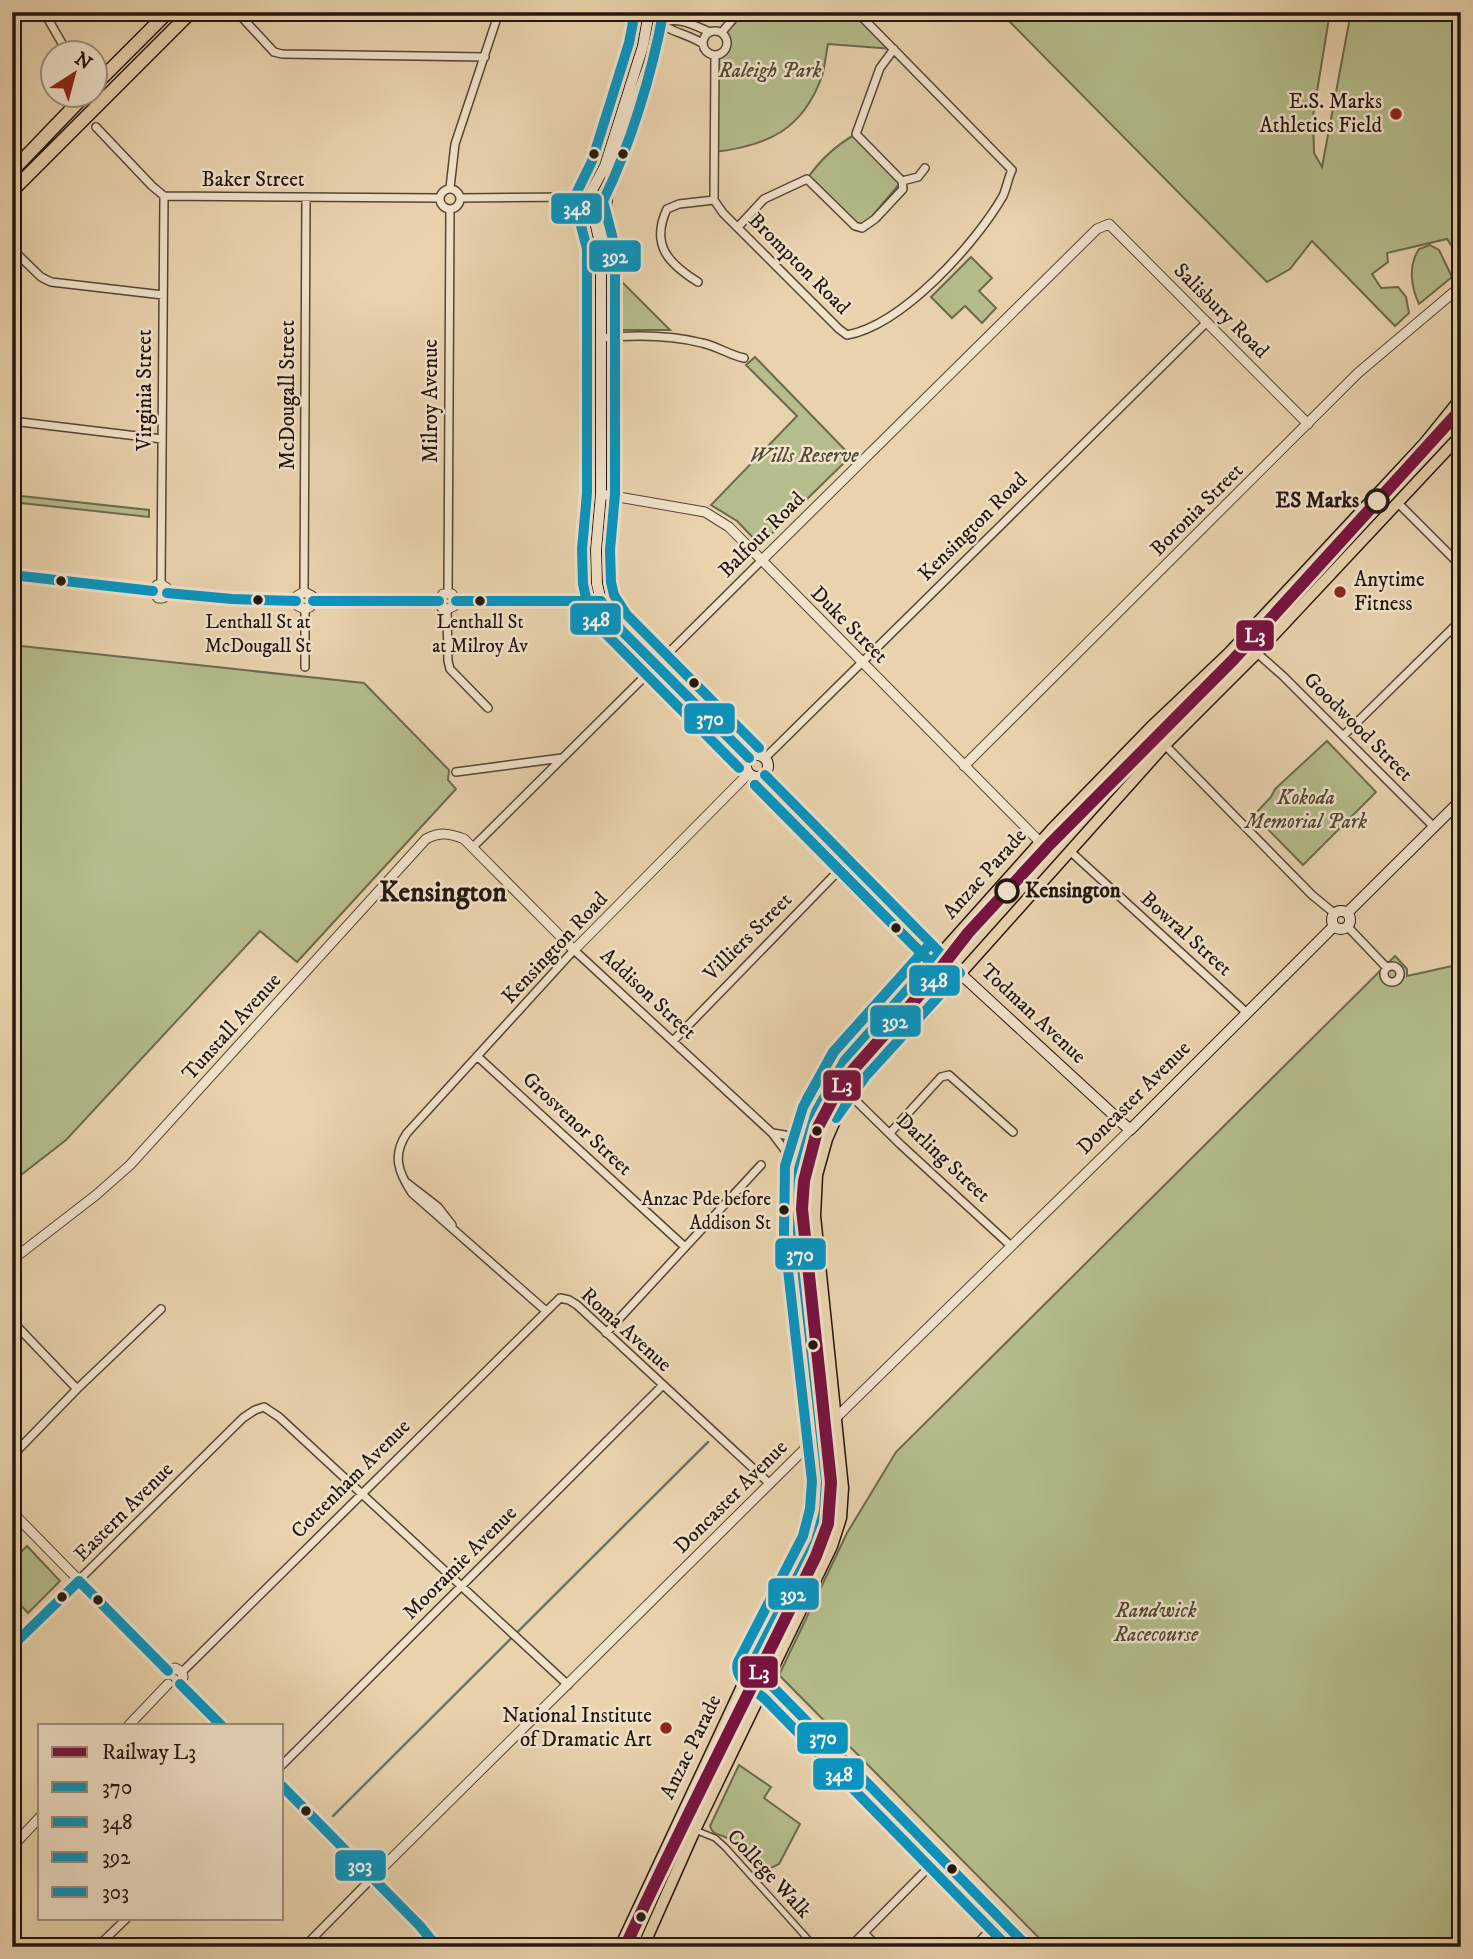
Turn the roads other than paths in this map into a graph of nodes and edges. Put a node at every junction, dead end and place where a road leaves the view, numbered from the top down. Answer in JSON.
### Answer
{"nodes":[{"id":1,"x":44,"y":12,"type":"edge"},
{"id":2,"x":168,"y":12,"type":"edge"},
{"id":3,"x":191,"y":12,"type":"edge"},
{"id":4,"x":237,"y":12,"type":"edge"},
{"id":5,"x":499,"y":12,"type":"edge"},
{"id":6,"x":651,"y":12,"type":"edge"},
{"id":7,"x":739,"y":12,"type":"edge"},
{"id":8,"x":857,"y":12,"type":"edge"},
{"id":9,"x":660,"y":18,"type":"edge"},
{"id":10,"x":710,"y":32,"type":"junction"},
{"id":11,"x":722,"y":33,"type":"junction"},
{"id":12,"x":59,"y":38,"type":"edge"},
{"id":13,"x":703,"y":44,"type":"junction"},
{"id":14,"x":894,"y":49,"type":"junction"},
{"id":15,"x":715,"y":55,"type":"junction"},
{"id":16,"x":640,"y":56,"type":"junction"},
{"id":17,"x":485,"y":57,"type":"junction"},
{"id":18,"x":108,"y":72,"type":"edge"},
{"id":19,"x":71,"y":108,"type":"edge"},
{"id":20,"x":96,"y":127,"type":"dead end"},
{"id":21,"x":13,"y":167,"type":"edge"},
{"id":22,"x":925,"y":168,"type":"dead end"},
{"id":23,"x":902,"y":181,"type":"junction"},
{"id":24,"x":450,"y":188,"type":"junction"},
{"id":25,"x":14,"y":189,"type":"edge"},
{"id":26,"x":164,"y":195,"type":"junction"},
{"id":27,"x":306,"y":197,"type":"junction"},
{"id":28,"x":439,"y":198,"type":"junction"},
{"id":29,"x":460,"y":198,"type":"junction"},
{"id":30,"x":590,"y":199,"type":"junction"},
{"id":31,"x":608,"y":200,"type":"junction"},
{"id":32,"x":714,"y":200,"type":"junction"},
{"id":33,"x":450,"y":209,"type":"junction"},
{"id":34,"x":1109,"y":224,"type":"joint"},
{"id":35,"x":738,"y":227,"type":"junction"},
{"id":36,"x":601,"y":247,"type":"junction"},
{"id":37,"x":12,"y":249,"type":"edge"},
{"id":38,"x":698,"y":282,"type":"dead end"},
{"id":39,"x":1461,"y":286,"type":"edge"},
{"id":40,"x":163,"y":295,"type":"junction"},
{"id":41,"x":1207,"y":322,"type":"junction"},
{"id":42,"x":601,"y":338,"type":"junction"},
{"id":43,"x":744,"y":358,"type":"dead end"},
{"id":44,"x":1461,"y":398,"type":"edge"},
{"id":45,"x":12,"y":421,"type":"edge"},
{"id":46,"x":1308,"y":424,"type":"junction"},
{"id":47,"x":1461,"y":435,"type":"edge"},
{"id":48,"x":162,"y":439,"type":"junction"},
{"id":49,"x":601,"y":494,"type":"junction"},
{"id":50,"x":1398,"y":503,"type":"junction"},
{"id":51,"x":761,"y":561,"type":"junction"},
{"id":52,"x":1461,"y":566,"type":"edge"},
{"id":53,"x":12,"y":575,"type":"edge"},
{"id":54,"x":157,"y":587,"type":"junction"},
{"id":55,"x":304,"y":592,"type":"junction"},
{"id":56,"x":448,"y":593,"type":"junction"},
{"id":57,"x":296,"y":601,"type":"junction"},
{"id":58,"x":313,"y":601,"type":"junction"},
{"id":59,"x":439,"y":601,"type":"junction"},
{"id":60,"x":456,"y":601,"type":"junction"},
{"id":61,"x":601,"y":601,"type":"junction"},
{"id":62,"x":305,"y":609,"type":"junction"},
{"id":63,"x":447,"y":609,"type":"junction"},
{"id":64,"x":1461,"y":620,"type":"edge"},
{"id":65,"x":1256,"y":653,"type":"junction"},
{"id":66,"x":862,"y":663,"type":"junction"},
{"id":67,"x":656,"y":665,"type":"junction"},
{"id":68,"x":305,"y":667,"type":"dead end"},
{"id":69,"x":488,"y":708,"type":"dead end"},
{"id":70,"x":1343,"y":736,"type":"junction"},
{"id":71,"x":1166,"y":745,"type":"junction"},
{"id":72,"x":562,"y":758,"type":"junction"},
{"id":73,"x":749,"y":758,"type":"junction"},
{"id":74,"x":765,"y":758,"type":"junction"},
{"id":75,"x":964,"y":766,"type":"junction"},
{"id":76,"x":456,"y":772,"type":"dead end"},
{"id":77,"x":748,"y":774,"type":"junction"},
{"id":78,"x":765,"y":775,"type":"junction"},
{"id":79,"x":1461,"y":800,"type":"edge"},
{"id":80,"x":1434,"y":827,"type":"junction"},
{"id":81,"x":1040,"y":842,"type":"junction"},
{"id":82,"x":473,"y":847,"type":"junction"},
{"id":83,"x":1071,"y":852,"type":"junction"},
{"id":84,"x":849,"y":860,"type":"junction"},
{"id":85,"x":1334,"y":913,"type":"junction"},
{"id":86,"x":1347,"y":913,"type":"junction"},
{"id":87,"x":1334,"y":926,"type":"junction"},
{"id":88,"x":1347,"y":926,"type":"junction"},
{"id":89,"x":575,"y":950,"type":"junction"},
{"id":90,"x":939,"y":954,"type":"junction"},
{"id":91,"x":1387,"y":968,"type":"dead end"},
{"id":92,"x":960,"y":973,"type":"junction"},
{"id":93,"x":1247,"y":1013,"type":"junction"},
{"id":94,"x":673,"y":1041,"type":"junction"},
{"id":95,"x":477,"y":1056,"type":"junction"},
{"id":96,"x":850,"y":1095,"type":"junction"},
{"id":97,"x":811,"y":1128,"type":"junction"},
{"id":98,"x":1130,"y":1130,"type":"junction"},
{"id":99,"x":1013,"y":1132,"type":"dead end"},
{"id":100,"x":772,"y":1133,"type":"junction"},
{"id":101,"x":890,"y":1133,"type":"junction"},
{"id":102,"x":397,"y":1154,"type":"joint"},
{"id":103,"x":761,"y":1165,"type":"dead end"},
{"id":104,"x":799,"y":1169,"type":"junction"},
{"id":105,"x":1011,"y":1245,"type":"junction"},
{"id":106,"x":685,"y":1247,"type":"junction"},
{"id":107,"x":12,"y":1260,"type":"edge"},
{"id":108,"x":161,"y":1309,"type":"dead end"},
{"id":109,"x":546,"y":1311,"type":"junction"},
{"id":110,"x":12,"y":1321,"type":"edge"},
{"id":111,"x":606,"y":1333,"type":"junction"},
{"id":112,"x":662,"y":1386,"type":"junction"},
{"id":113,"x":78,"y":1389,"type":"junction"},
{"id":114,"x":834,"y":1420,"type":"junction"},
{"id":115,"x":819,"y":1435,"type":"junction"},
{"id":116,"x":12,"y":1456,"type":"edge"},
{"id":117,"x":770,"y":1485,"type":"junction"},
{"id":118,"x":362,"y":1493,"type":"junction"},
{"id":119,"x":12,"y":1512,"type":"edge"},
{"id":120,"x":79,"y":1581,"type":"junction"},
{"id":121,"x":461,"y":1587,"type":"junction"},
{"id":122,"x":12,"y":1646,"type":"edge"},
{"id":123,"x":750,"y":1668,"type":"junction"},
{"id":124,"x":167,"y":1671,"type":"junction"},
{"id":125,"x":182,"y":1672,"type":"junction"},
{"id":126,"x":766,"y":1682,"type":"junction"},
{"id":127,"x":168,"y":1684,"type":"junction"},
{"id":128,"x":180,"y":1684,"type":"junction"},
{"id":129,"x":568,"y":1685,"type":"junction"},
{"id":130,"x":130,"y":1724,"type":"edge"},
{"id":131,"x":220,"y":1724,"type":"edge"},
{"id":132,"x":284,"y":1763,"type":"edge"},
{"id":133,"x":284,"y":1788,"type":"edge"},
{"id":134,"x":38,"y":1819,"type":"edge"},
{"id":135,"x":695,"y":1830,"type":"junction"},
{"id":136,"x":12,"y":1847,"type":"edge"},
{"id":137,"x":939,"y":1857,"type":"junction"},
{"id":138,"x":372,"y":1878,"type":"junction"},
{"id":139,"x":125,"y":1920,"type":"edge"},
{"id":140,"x":1004,"y":1923,"type":"junction"},
{"id":141,"x":864,"y":1933,"type":"junction"},
{"id":142,"x":97,"y":1947,"type":"edge"},
{"id":143,"x":304,"y":1947,"type":"edge"},
{"id":144,"x":437,"y":1947,"type":"edge"},
{"id":145,"x":620,"y":1947,"type":"edge"},
{"id":146,"x":643,"y":1947,"type":"edge"},
{"id":147,"x":815,"y":1947,"type":"edge"},
{"id":148,"x":850,"y":1947,"type":"edge"},
{"id":149,"x":878,"y":1947,"type":"edge"},
{"id":150,"x":974,"y":1947,"type":"edge"},
{"id":151,"x":987,"y":1947,"type":"edge"},
{"id":152,"x":1028,"y":1947,"type":"edge"}],
"edges":[{"from":1,"to":12,"type":"street"},
{"from":2,"to":18,"type":"highway"},
{"from":3,"to":25,"type":"highway"},
{"from":4,"to":17,"type":"street"},
{"from":5,"to":17,"type":"street"},
{"from":6,"to":9,"type":"main road"},
{"from":6,"to":16,"type":"main road"},
{"from":7,"to":11,"type":"street"},
{"from":8,"to":14,"type":"street","name":"Brompton Road"},
{"from":9,"to":10,"type":"street"},
{"from":9,"to":13,"type":"street"},
{"from":9,"to":16,"type":"main road"},
{"from":9,"to":31,"type":"main road"},
{"from":10,"to":11,"type":"street"},
{"from":10,"to":13,"type":"street"},
{"from":11,"to":15,"type":"street"},
{"from":13,"to":15,"type":"street"},
{"from":14,"to":23,"type":"street"},
{"from":14,"to":35,"type":"street","name":"Brompton Road"},
{"from":15,"to":32,"type":"street"},
{"from":16,"to":30,"type":"main road"},
{"from":17,"to":24,"type":"street"},
{"from":19,"to":21,"type":"highway"},
{"from":20,"to":26,"type":"street"},
{"from":22,"to":23,"type":"street"},
{"from":23,"to":35,"type":"street"},
{"from":24,"to":28,"type":"street"},
{"from":24,"to":29,"type":"street"},
{"from":26,"to":27,"type":"street","name":"Baker Street"},
{"from":26,"to":40,"type":"street","name":"Virginia Street"},
{"from":27,"to":28,"type":"street","name":"Baker Street"},
{"from":27,"to":55,"type":"street","name":"McDougall Street"},
{"from":28,"to":33,"type":"street"},
{"from":29,"to":30,"type":"street"},
{"from":29,"to":33,"type":"street"},
{"from":30,"to":31,"type":"main road"},
{"from":30,"to":31,"type":"main road"},
{"from":30,"to":36,"type":"main road"},
{"from":31,"to":36,"type":"main road"},
{"from":32,"to":35,"type":"street","name":"Brompton Road"},
{"from":32,"to":38,"type":"street"},
{"from":33,"to":56,"type":"street","name":"Milroy Avenue"},
{"from":34,"to":41,"type":"street","name":"Salisbury Road"},
{"from":34,"to":51,"type":"street","name":"Balfour Road"},
{"from":36,"to":42,"type":"main road"},
{"from":37,"to":40,"type":"street"},
{"from":39,"to":46,"type":"street","name":"Boronia Street"},
{"from":40,"to":48,"type":"street","name":"Virginia Street"},
{"from":41,"to":46,"type":"street","name":"Salisbury Road"},
{"from":41,"to":66,"type":"street","name":"Kensington Road"},
{"from":42,"to":43,"type":"street"},
{"from":42,"to":49,"type":"main road"},
{"from":44,"to":81,"type":"main road","name":"Anzac Parade"},
{"from":45,"to":48,"type":"street"},
{"from":46,"to":75,"type":"street","name":"Boronia Street"},
{"from":47,"to":50,"type":"main road","name":"Anzac Parade"},
{"from":48,"to":54,"type":"street","name":"Virginia Street"},
{"from":49,"to":51,"type":"street","name":"Duke Street"},
{"from":49,"to":61,"type":"main road"},
{"from":50,"to":52,"type":"street"},
{"from":50,"to":65,"type":"main road","name":"Anzac Parade"},
{"from":51,"to":66,"type":"street","name":"Duke Street"},
{"from":51,"to":67,"type":"street","name":"Balfour Road"},
{"from":53,"to":54,"type":"street"},
{"from":54,"to":57,"type":"street"},
{"from":55,"to":57,"type":"street"},
{"from":55,"to":58,"type":"street"},
{"from":56,"to":59,"type":"street"},
{"from":56,"to":60,"type":"street"},
{"from":57,"to":62,"type":"street"},
{"from":58,"to":59,"type":"street"},
{"from":58,"to":62,"type":"street"},
{"from":59,"to":63,"type":"street"},
{"from":60,"to":61,"type":"street"},
{"from":60,"to":63,"type":"street"},
{"from":61,"to":67,"type":"main road"},
{"from":62,"to":68,"type":"street"},
{"from":63,"to":69,"type":"street"},
{"from":64,"to":70,"type":"street"},
{"from":65,"to":70,"type":"street","name":"Goodwood Street"},
{"from":65,"to":71,"type":"main road","name":"Anzac Parade"},
{"from":66,"to":74,"type":"street","name":"Kensington Road"},
{"from":66,"to":75,"type":"street","name":"Duke Street"},
{"from":67,"to":72,"type":"street","name":"Balfour Road"},
{"from":67,"to":73,"type":"main road"},
{"from":70,"to":80,"type":"street","name":"Goodwood Street"},
{"from":71,"to":83,"type":"main road","name":"Anzac Parade"},
{"from":71,"to":85,"type":"street"},
{"from":72,"to":76,"type":"street"},
{"from":72,"to":82,"type":"street","name":"Balfour Road"},
{"from":73,"to":74,"type":"main road"},
{"from":73,"to":77,"type":"main road"},
{"from":74,"to":78,"type":"main road"},
{"from":75,"to":81,"type":"street","name":"Duke Street"},
{"from":77,"to":78,"type":"main road"},
{"from":77,"to":89,"type":"street","name":"Kensington Road"},
{"from":78,"to":84,"type":"main road","name":"Todman Avenue"},
{"from":79,"to":80,"type":"main road"},
{"from":80,"to":86,"type":"main road"},
{"from":81,"to":90,"type":"main road","name":"Anzac Parade"},
{"from":82,"to":89,"type":"street","name":"Addison Street"},
{"from":82,"to":107,"type":"street","name":"Tunstall Avenue"},
{"from":83,"to":92,"type":"main road","name":"Anzac Parade"},
{"from":83,"to":93,"type":"street","name":"Bowral Street"},
{"from":84,"to":90,"type":"main road","name":"Todman Avenue"},
{"from":84,"to":94,"type":"street","name":"Villiers Street"},
{"from":85,"to":86,"type":"main road"},
{"from":85,"to":87,"type":"main road"},
{"from":86,"to":88,"type":"main road"},
{"from":87,"to":88,"type":"main road"},
{"from":87,"to":93,"type":"main road","name":"Doncaster Avenue"},
{"from":88,"to":91,"type":"street"},
{"from":89,"to":94,"type":"street","name":"Addison Street"},
{"from":89,"to":95,"type":"street","name":"Kensington Road"},
{"from":90,"to":92,"type":"main road","name":"Todman Avenue"},
{"from":90,"to":97,"type":"main road","name":"Anzac Parade"},
{"from":92,"to":96,"type":"main road","name":"Anzac Parade"},
{"from":92,"to":98,"type":"main road","name":"Todman Avenue"},
{"from":93,"to":98,"type":"main road","name":"Doncaster Avenue"},
{"from":94,"to":100,"type":"street","name":"Addison Street"},
{"from":95,"to":102,"type":"street","name":"Kensington Road"},
{"from":95,"to":106,"type":"street","name":"Grosvenor Street"},
{"from":96,"to":101,"type":"street","name":"Darling Street"},
{"from":96,"to":114,"type":"main road","name":"Anzac Parade"},
{"from":97,"to":100,"type":"street"},
{"from":97,"to":104,"type":"main road","name":"Anzac Parade"},
{"from":98,"to":105,"type":"street","name":"Doncaster Avenue"},
{"from":99,"to":101,"type":"street"},
{"from":100,"to":104,"type":"street","name":"Addison Street"},
{"from":101,"to":105,"type":"street","name":"Darling Street"},
{"from":102,"to":109,"type":"street","name":"Roma Avenue"},
{"from":103,"to":106,"type":"street"},
{"from":104,"to":115,"type":"main road","name":"Anzac Parade"},
{"from":105,"to":114,"type":"street","name":"Doncaster Avenue"},
{"from":106,"to":111,"type":"street"},
{"from":108,"to":113,"type":"street"},
{"from":109,"to":111,"type":"street","name":"Roma Avenue"},
{"from":109,"to":118,"type":"street","name":"Cottenham Avenue"},
{"from":110,"to":113,"type":"street"},
{"from":111,"to":112,"type":"street","name":"Roma Avenue"},
{"from":112,"to":117,"type":"street","name":"Roma Avenue"},
{"from":112,"to":121,"type":"street","name":"Mooramie Avenue"},
{"from":113,"to":116,"type":"street"},
{"from":114,"to":115,"type":"street","name":"Doncaster Avenue"},
{"from":114,"to":126,"type":"main road","name":"Anzac Parade"},
{"from":115,"to":117,"type":"street","name":"Doncaster Avenue"},
{"from":115,"to":123,"type":"main road","name":"Anzac Parade"},
{"from":117,"to":129,"type":"street","name":"Doncaster Avenue"},
{"from":118,"to":120,"type":"street","name":"Eastern Avenue"},
{"from":118,"to":121,"type":"street"},
{"from":118,"to":125,"type":"street","name":"Cottenham Avenue"},
{"from":119,"to":120,"type":"street"},
{"from":120,"to":122,"type":"street","name":"Eastern Avenue"},
{"from":120,"to":124,"type":"street"},
{"from":121,"to":129,"type":"street"},
{"from":121,"to":132,"type":"street","name":"Mooramie Avenue"},
{"from":123,"to":126,"type":"street"},
{"from":123,"to":145,"type":"main road","name":"Anzac Parade"},
{"from":124,"to":125,"type":"street"},
{"from":124,"to":127,"type":"street"},
{"from":125,"to":128,"type":"street"},
{"from":126,"to":135,"type":"main road","name":"Anzac Parade"},
{"from":126,"to":137,"type":"street"},
{"from":127,"to":128,"type":"street"},
{"from":127,"to":130,"type":"street"},
{"from":128,"to":131,"type":"street"},
{"from":129,"to":138,"type":"street","name":"Doncaster Avenue"},
{"from":133,"to":138,"type":"street"},
{"from":134,"to":136,"type":"street"},
{"from":135,"to":146,"type":"main road","name":"Anzac Parade"},
{"from":135,"to":147,"type":"street","name":"College Walk"},
{"from":137,"to":140,"type":"street"},
{"from":137,"to":141,"type":"street"},
{"from":138,"to":143,"type":"street","name":"Doncaster Avenue"},
{"from":138,"to":144,"type":"street"},
{"from":139,"to":142,"type":"street"},
{"from":140,"to":150,"type":"street"},
{"from":140,"to":151,"type":"street"},
{"from":140,"to":152,"type":"street"},
{"from":141,"to":148,"type":"street"},
{"from":141,"to":149,"type":"street"}]}
